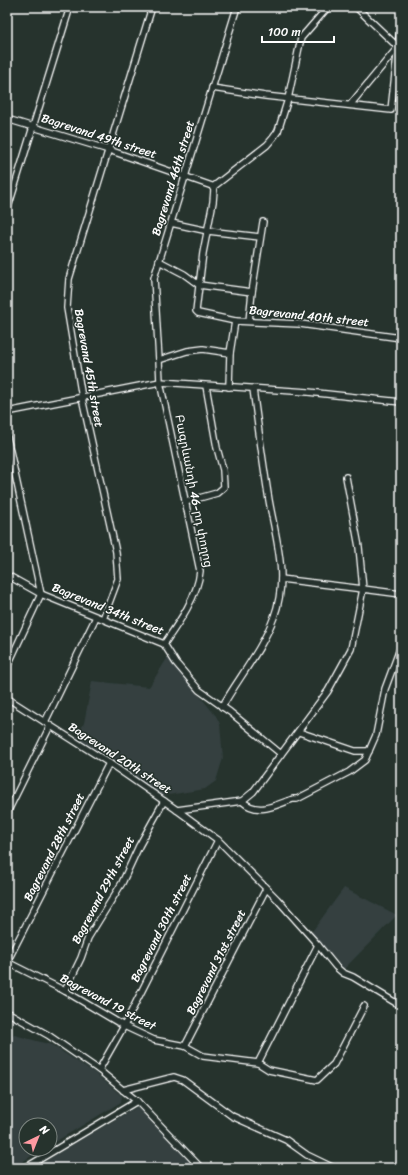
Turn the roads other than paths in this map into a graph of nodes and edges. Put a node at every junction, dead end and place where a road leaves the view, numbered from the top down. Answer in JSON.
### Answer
{"nodes":[{"id":1,"x":70,"y":7,"type":"edge"},
{"id":2,"x":152,"y":7,"type":"edge"},
{"id":3,"x":237,"y":7,"type":"edge"},
{"id":4,"x":328,"y":7,"type":"edge"},
{"id":5,"x":356,"y":7,"type":"edge"},
{"id":6,"x":401,"y":20,"type":"edge"},
{"id":7,"x":398,"y":48,"type":"junction"},
{"id":8,"x":212,"y":88,"type":"junction"},
{"id":9,"x":288,"y":99,"type":"junction"},
{"id":10,"x":350,"y":105,"type":"junction"},
{"id":11,"x":7,"y":119,"type":"edge"},
{"id":12,"x":32,"y":126,"type":"junction"},
{"id":13,"x":109,"y":150,"type":"junction"},
{"id":14,"x":184,"y":176,"type":"junction"},
{"id":15,"x":213,"y":187,"type":"junction"},
{"id":16,"x":7,"y":211,"type":"edge"},
{"id":17,"x":263,"y":222,"type":"dead end"},
{"id":18,"x":171,"y":223,"type":"junction"},
{"id":19,"x":208,"y":231,"type":"junction"},
{"id":20,"x":260,"y":237,"type":"junction"},
{"id":21,"x":159,"y":261,"type":"junction"},
{"id":22,"x":199,"y":285,"type":"junction"},
{"id":23,"x":252,"y":292,"type":"junction"},
{"id":24,"x":235,"y":320,"type":"junction"},
{"id":25,"x":249,"y":321,"type":"junction"},
{"id":26,"x":401,"y":338,"type":"edge"},
{"id":27,"x":230,"y":353,"type":"junction"},
{"id":28,"x":159,"y":360,"type":"junction"},
{"id":29,"x":160,"y":382,"type":"junction"},
{"id":30,"x":206,"y":386,"type":"junction"},
{"id":31,"x":229,"y":387,"type":"junction"},
{"id":32,"x":253,"y":389,"type":"junction"},
{"id":33,"x":82,"y":398,"type":"junction"},
{"id":34,"x":401,"y":402,"type":"edge"},
{"id":35,"x":7,"y":412,"type":"edge"},
{"id":36,"x":7,"y":437,"type":"edge"},
{"id":37,"x":346,"y":477,"type":"dead end"},
{"id":38,"x":185,"y":502,"type":"junction"},
{"id":39,"x":7,"y":575,"type":"edge"},
{"id":40,"x":281,"y":579,"type":"junction"},
{"id":41,"x":363,"y":589,"type":"junction"},
{"id":42,"x":42,"y":594,"type":"junction"},
{"id":43,"x":401,"y":594,"type":"edge"},
{"id":44,"x":96,"y":617,"type":"junction"},
{"id":45,"x":103,"y":619,"type":"junction"},
{"id":46,"x":164,"y":644,"type":"junction"},
{"id":47,"x":401,"y":646,"type":"edge"},
{"id":48,"x":7,"y":667,"type":"edge"},
{"id":49,"x":7,"y":698,"type":"edge"},
{"id":50,"x":222,"y":707,"type":"junction"},
{"id":51,"x":48,"y":724,"type":"junction"},
{"id":52,"x":299,"y":732,"type":"junction"},
{"id":53,"x":369,"y":751,"type":"junction"},
{"id":54,"x":281,"y":754,"type":"junction"},
{"id":55,"x":109,"y":763,"type":"junction"},
{"id":56,"x":164,"y":801,"type":"junction"},
{"id":57,"x":242,"y":801,"type":"junction"},
{"id":58,"x":177,"y":810,"type":"junction"},
{"id":59,"x":7,"y":812,"type":"edge"},
{"id":60,"x":218,"y":840,"type":"junction"},
{"id":61,"x":266,"y":889,"type":"junction"},
{"id":62,"x":318,"y":945,"type":"junction"},
{"id":63,"x":7,"y":962,"type":"edge"},
{"id":64,"x":65,"y":991,"type":"junction"},
{"id":65,"x":364,"y":1006,"type":"dead end"},
{"id":66,"x":401,"y":1006,"type":"edge"},
{"id":67,"x":7,"y":1012,"type":"edge"},
{"id":68,"x":124,"y":1026,"type":"junction"},
{"id":69,"x":185,"y":1046,"type":"junction"},
{"id":70,"x":258,"y":1063,"type":"junction"},
{"id":71,"x":99,"y":1070,"type":"junction"},
{"id":72,"x":123,"y":1090,"type":"junction"},
{"id":73,"x":137,"y":1101,"type":"junction"},
{"id":74,"x":25,"y":1168,"type":"edge"},
{"id":75,"x":201,"y":1168,"type":"edge"},
{"id":76,"x":334,"y":1168,"type":"edge"}],
"edges":[{"from":1,"to":12,"type":"street"},
{"from":2,"to":13,"type":"street","name":"Bagrevand 45th street"},
{"from":3,"to":8,"type":"street","name":"Bagrevand 46th street"},
{"from":4,"to":9,"type":"street"},
{"from":5,"to":7,"type":"street"},
{"from":6,"to":7,"type":"street"},
{"from":7,"to":10,"type":"street"},
{"from":7,"to":10,"type":"street"},
{"from":8,"to":9,"type":"street"},
{"from":8,"to":14,"type":"street","name":"Bagrevand 46th street"},
{"from":9,"to":10,"type":"street"},
{"from":9,"to":15,"type":"street"},
{"from":11,"to":12,"type":"street","name":"Bagrevand 49th street"},
{"from":12,"to":13,"type":"street","name":"Bagrevand 49th street"},
{"from":12,"to":16,"type":"street"},
{"from":13,"to":14,"type":"street","name":"Bagrevand 49th street"},
{"from":13,"to":33,"type":"street","name":"Bagrevand 45th street"},
{"from":14,"to":15,"type":"street","name":"Bagrevand 49th street"},
{"from":14,"to":18,"type":"street","name":"Bagrevand 46th street"},
{"from":15,"to":19,"type":"street"},
{"from":17,"to":20,"type":"street"},
{"from":18,"to":19,"type":"street"},
{"from":18,"to":21,"type":"street","name":"Bagrevand 46th street"},
{"from":19,"to":20,"type":"street"},
{"from":19,"to":22,"type":"street"},
{"from":20,"to":23,"type":"street"},
{"from":21,"to":22,"type":"street"},
{"from":21,"to":28,"type":"street","name":"Bagrevand 46th street"},
{"from":22,"to":23,"type":"street"},
{"from":22,"to":24,"type":"street"},
{"from":23,"to":25,"type":"street"},
{"from":24,"to":25,"type":"street","name":"Bagrevand 40th street"},
{"from":24,"to":27,"type":"street","name":"Bagrevand 40th street"},
{"from":25,"to":26,"type":"street","name":"Bagrevand 40th street"},
{"from":27,"to":28,"type":"street"},
{"from":27,"to":31,"type":"street","name":"Bagrevand 40th street"},
{"from":28,"to":29,"type":"street"},
{"from":29,"to":30,"type":"street"},
{"from":29,"to":33,"type":"street"},
{"from":29,"to":38,"type":"street","name":"Բագրևանդի 46-րդ փողոց"},
{"from":30,"to":31,"type":"street"},
{"from":30,"to":38,"type":"street"},
{"from":31,"to":32,"type":"street"},
{"from":32,"to":34,"type":"street"},
{"from":32,"to":40,"type":"street"},
{"from":33,"to":35,"type":"street"},
{"from":33,"to":45,"type":"street","name":"Bagrevand 45th street"},
{"from":36,"to":42,"type":"street"},
{"from":37,"to":41,"type":"street"},
{"from":38,"to":46,"type":"street","name":"Բագրևանդի 46-րդ փողոց"},
{"from":39,"to":42,"type":"street","name":"Bagrevand 34th street"},
{"from":40,"to":41,"type":"street"},
{"from":40,"to":50,"type":"street"},
{"from":41,"to":43,"type":"street"},
{"from":41,"to":52,"type":"street"},
{"from":42,"to":44,"type":"street","name":"Bagrevand 34th street"},
{"from":42,"to":48,"type":"street"},
{"from":44,"to":45,"type":"street","name":"Bagrevand 34th street"},
{"from":44,"to":51,"type":"street"},
{"from":45,"to":46,"type":"street","name":"Bagrevand 34th street"},
{"from":46,"to":50,"type":"street","name":"Bagrevand 34th street"},
{"from":47,"to":53,"type":"street"},
{"from":49,"to":51,"type":"street","name":"Bagrevand 20th street"},
{"from":50,"to":54,"type":"street","name":"Bagrevand 34th street"},
{"from":51,"to":55,"type":"street","name":"Bagrevand 20th street"},
{"from":51,"to":59,"type":"street"},
{"from":52,"to":53,"type":"street"},
{"from":52,"to":54,"type":"street"},
{"from":53,"to":57,"type":"street"},
{"from":54,"to":57,"type":"street"},
{"from":55,"to":56,"type":"street","name":"Bagrevand 20th street"},
{"from":55,"to":63,"type":"street","name":"Bagrevand 28th street"},
{"from":56,"to":58,"type":"street","name":"Bagrevand 20th street"},
{"from":56,"to":64,"type":"street","name":"Bagrevand 29th street"},
{"from":57,"to":58,"type":"street"},
{"from":58,"to":60,"type":"street","name":"Bagrevand 20th street"},
{"from":60,"to":61,"type":"street","name":"Bagrevand 20th street"},
{"from":60,"to":68,"type":"street","name":"Bagrevand 30th street"},
{"from":61,"to":62,"type":"street","name":"Bagrevand 20th street"},
{"from":61,"to":69,"type":"street","name":"Bagrevand 31st street"},
{"from":62,"to":66,"type":"street","name":"Bagrevand 20th street"},
{"from":62,"to":70,"type":"street"},
{"from":63,"to":64,"type":"street","name":"Bagrevand 19 street"},
{"from":64,"to":68,"type":"street","name":"Bagrevand 19 street"},
{"from":65,"to":70,"type":"street","name":"Bagrevand 19 street"},
{"from":67,"to":71,"type":"street"},
{"from":68,"to":69,"type":"street","name":"Bagrevand 19 street"},
{"from":68,"to":71,"type":"street","name":"Bagrevand 30th street"},
{"from":69,"to":70,"type":"street","name":"Bagrevand 19 street"},
{"from":71,"to":72,"type":"street"},
{"from":72,"to":73,"type":"street"},
{"from":72,"to":76,"type":"street"},
{"from":73,"to":74,"type":"street"},
{"from":73,"to":75,"type":"street"}]}
